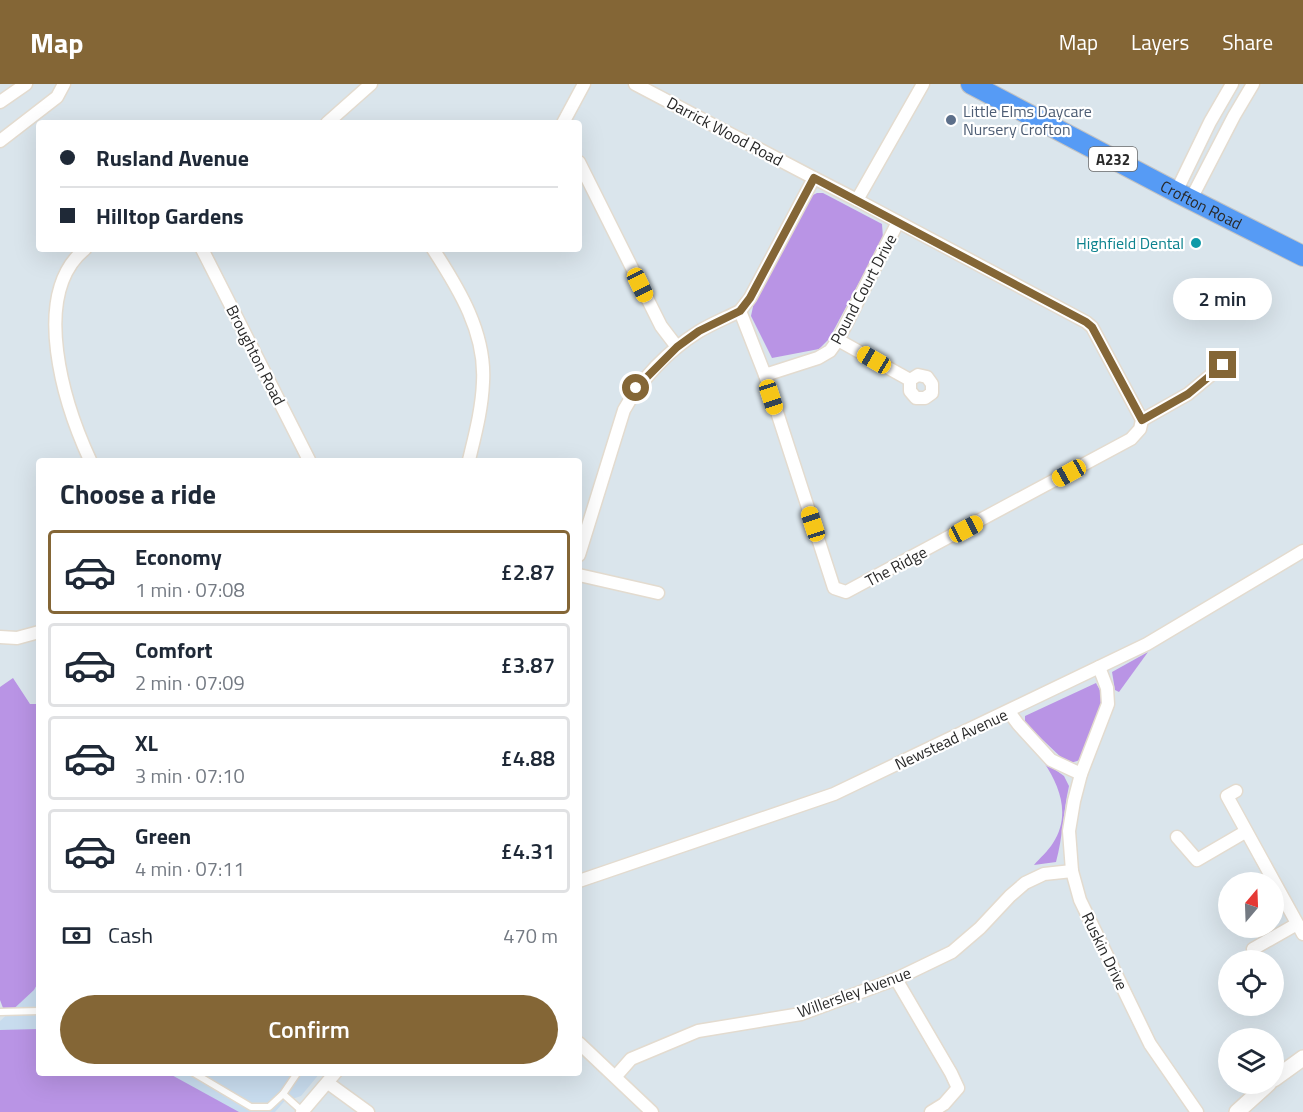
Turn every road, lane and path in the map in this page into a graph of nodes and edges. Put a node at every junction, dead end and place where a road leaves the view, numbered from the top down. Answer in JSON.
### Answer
{"nodes":[{"id":1,"x":26,"y":84,"type":"edge"},
{"id":2,"x":64,"y":84,"type":"edge"},
{"id":3,"x":371,"y":84,"type":"edge"},
{"id":4,"x":584,"y":84,"type":"edge"},
{"id":5,"x":635,"y":84,"type":"edge"},
{"id":6,"x":923,"y":84,"type":"edge"},
{"id":7,"x":971,"y":84,"type":"edge"},
{"id":8,"x":1232,"y":84,"type":"edge"},
{"id":9,"x":1253,"y":84,"type":"edge"},
{"id":10,"x":0,"y":102,"type":"edge"},
{"id":11,"x":330,"y":120,"type":"edge"},
{"id":12,"x":565,"y":120,"type":"edge"},
{"id":13,"x":0,"y":141,"type":"edge"},
{"id":14,"x":582,"y":168,"type":"edge"},
{"id":15,"x":814,"y":178,"type":"junction"},
{"id":16,"x":1183,"y":195,"type":"junction"},
{"id":17,"x":857,"y":200,"type":"junction"},
{"id":18,"x":898,"y":222,"type":"junction"},
{"id":19,"x":81,"y":252,"type":"edge"},
{"id":20,"x":204,"y":252,"type":"edge"},
{"id":21,"x":435,"y":252,"type":"edge"},
{"id":22,"x":1303,"y":256,"type":"edge"},
{"id":23,"x":740,"y":311,"type":"junction"},
{"id":24,"x":838,"y":340,"type":"junction"},
{"id":25,"x":677,"y":347,"type":"junction"},
{"id":26,"x":1223,"y":365,"type":"dead end"},
{"id":27,"x":765,"y":375,"type":"junction"},
{"id":28,"x":910,"y":380,"type":"dead end"},
{"id":29,"x":1142,"y":420,"type":"junction"},
{"id":30,"x":89,"y":458,"type":"edge"},
{"id":31,"x":308,"y":458,"type":"edge"},
{"id":32,"x":469,"y":458,"type":"edge"},
{"id":33,"x":585,"y":517,"type":"edge"},
{"id":34,"x":582,"y":536,"type":"edge"},
{"id":35,"x":1303,"y":551,"type":"edge"},
{"id":36,"x":582,"y":576,"type":"edge"},
{"id":37,"x":658,"y":593,"type":"dead end"},
{"id":38,"x":36,"y":633,"type":"edge"},
{"id":39,"x":0,"y":638,"type":"edge"},
{"id":40,"x":1099,"y":667,"type":"junction"},
{"id":41,"x":1009,"y":712,"type":"junction"},
{"id":42,"x":1081,"y":774,"type":"junction"},
{"id":43,"x":1236,"y":791,"type":"dead end"},
{"id":44,"x":1245,"y":832,"type":"junction"},
{"id":45,"x":1177,"y":837,"type":"dead end"},
{"id":46,"x":1072,"y":871,"type":"junction"},
{"id":47,"x":582,"y":880,"type":"edge"},
{"id":48,"x":1300,"y":929,"type":"edge"},
{"id":49,"x":1253,"y":950,"type":"dead end"},
{"id":50,"x":896,"y":979,"type":"junction"},
{"id":51,"x":36,"y":1011,"type":"edge"},
{"id":52,"x":0,"y":1012,"type":"edge"},
{"id":53,"x":582,"y":1046,"type":"edge"},
{"id":54,"x":1303,"y":1058,"type":"edge"},
{"id":55,"x":1284,"y":1072,"type":"edge"},
{"id":56,"x":199,"y":1076,"type":"edge"},
{"id":57,"x":295,"y":1076,"type":"edge"},
{"id":58,"x":333,"y":1076,"type":"edge"},
{"id":59,"x":616,"y":1076,"type":"junction"},
{"id":60,"x":328,"y":1083,"type":"junction"},
{"id":61,"x":283,"y":1094,"type":"junction"},
{"id":62,"x":1257,"y":1094,"type":"edge"},
{"id":63,"x":302,"y":1112,"type":"edge"},
{"id":64,"x":368,"y":1112,"type":"edge"},
{"id":65,"x":652,"y":1112,"type":"edge"},
{"id":66,"x":931,"y":1112,"type":"edge"},
{"id":67,"x":1197,"y":1112,"type":"edge"},
{"id":68,"x":1237,"y":1112,"type":"edge"}],
"edges":[{"from":1,"to":10,"type":"street"},
{"from":2,"to":13,"type":"street"},
{"from":3,"to":11,"type":"street"},
{"from":4,"to":12,"type":"street"},
{"from":5,"to":15,"type":"street","name":"Darrick Wood Road"},
{"from":6,"to":17,"type":"street"},
{"from":7,"to":16,"type":"main road","name":"Crofton Road","number":"A232"},
{"from":8,"to":16,"type":"street"},
{"from":9,"to":16,"type":"street"},
{"from":14,"to":25,"type":"street"},
{"from":15,"to":17,"type":"street"},
{"from":15,"to":23,"type":"street"},
{"from":16,"to":22,"type":"main road","name":"Crofton Road","number":"A232"},
{"from":17,"to":18,"type":"street"},
{"from":18,"to":24,"type":"street","name":"Pound Court Drive"},
{"from":18,"to":29,"type":"street"},
{"from":19,"to":30,"type":"street"},
{"from":20,"to":31,"type":"street","name":"Broughton Road"},
{"from":21,"to":32,"type":"street"},
{"from":23,"to":25,"type":"street"},
{"from":23,"to":27,"type":"street"},
{"from":24,"to":27,"type":"street","name":"Pound Court Drive"},
{"from":24,"to":28,"type":"street"},
{"from":25,"to":33,"type":"street"},
{"from":26,"to":29,"type":"street"},
{"from":27,"to":29,"type":"street","name":"The Ridge"},
{"from":33,"to":34,"type":"street"},
{"from":35,"to":40,"type":"street","name":"Newstead Avenue"},
{"from":36,"to":37,"type":"street"},
{"from":38,"to":39,"type":"street"},
{"from":40,"to":41,"type":"street","name":"Newstead Avenue"},
{"from":40,"to":42,"type":"street","name":"Ruskin Drive"},
{"from":41,"to":42,"type":"street"},
{"from":41,"to":47,"type":"street","name":"Newstead Avenue"},
{"from":42,"to":46,"type":"street","name":"Ruskin Drive"},
{"from":43,"to":44,"type":"street"},
{"from":44,"to":45,"type":"street"},
{"from":44,"to":48,"type":"street"},
{"from":46,"to":50,"type":"street","name":"Willersley Avenue"},
{"from":46,"to":67,"type":"street","name":"Ruskin Drive"},
{"from":48,"to":49,"type":"street"},
{"from":50,"to":59,"type":"street","name":"Willersley Avenue"},
{"from":50,"to":66,"type":"street"},
{"from":51,"to":52,"type":"lane"},
{"from":53,"to":59,"type":"street"},
{"from":54,"to":55,"type":"street"},
{"from":56,"to":61,"type":"lane"},
{"from":57,"to":61,"type":"lane"},
{"from":58,"to":60,"type":"street"},
{"from":59,"to":65,"type":"street"},
{"from":60,"to":63,"type":"street"},
{"from":60,"to":64,"type":"street"},
{"from":61,"to":63,"type":"lane"},
{"from":62,"to":68,"type":"street"}]}
